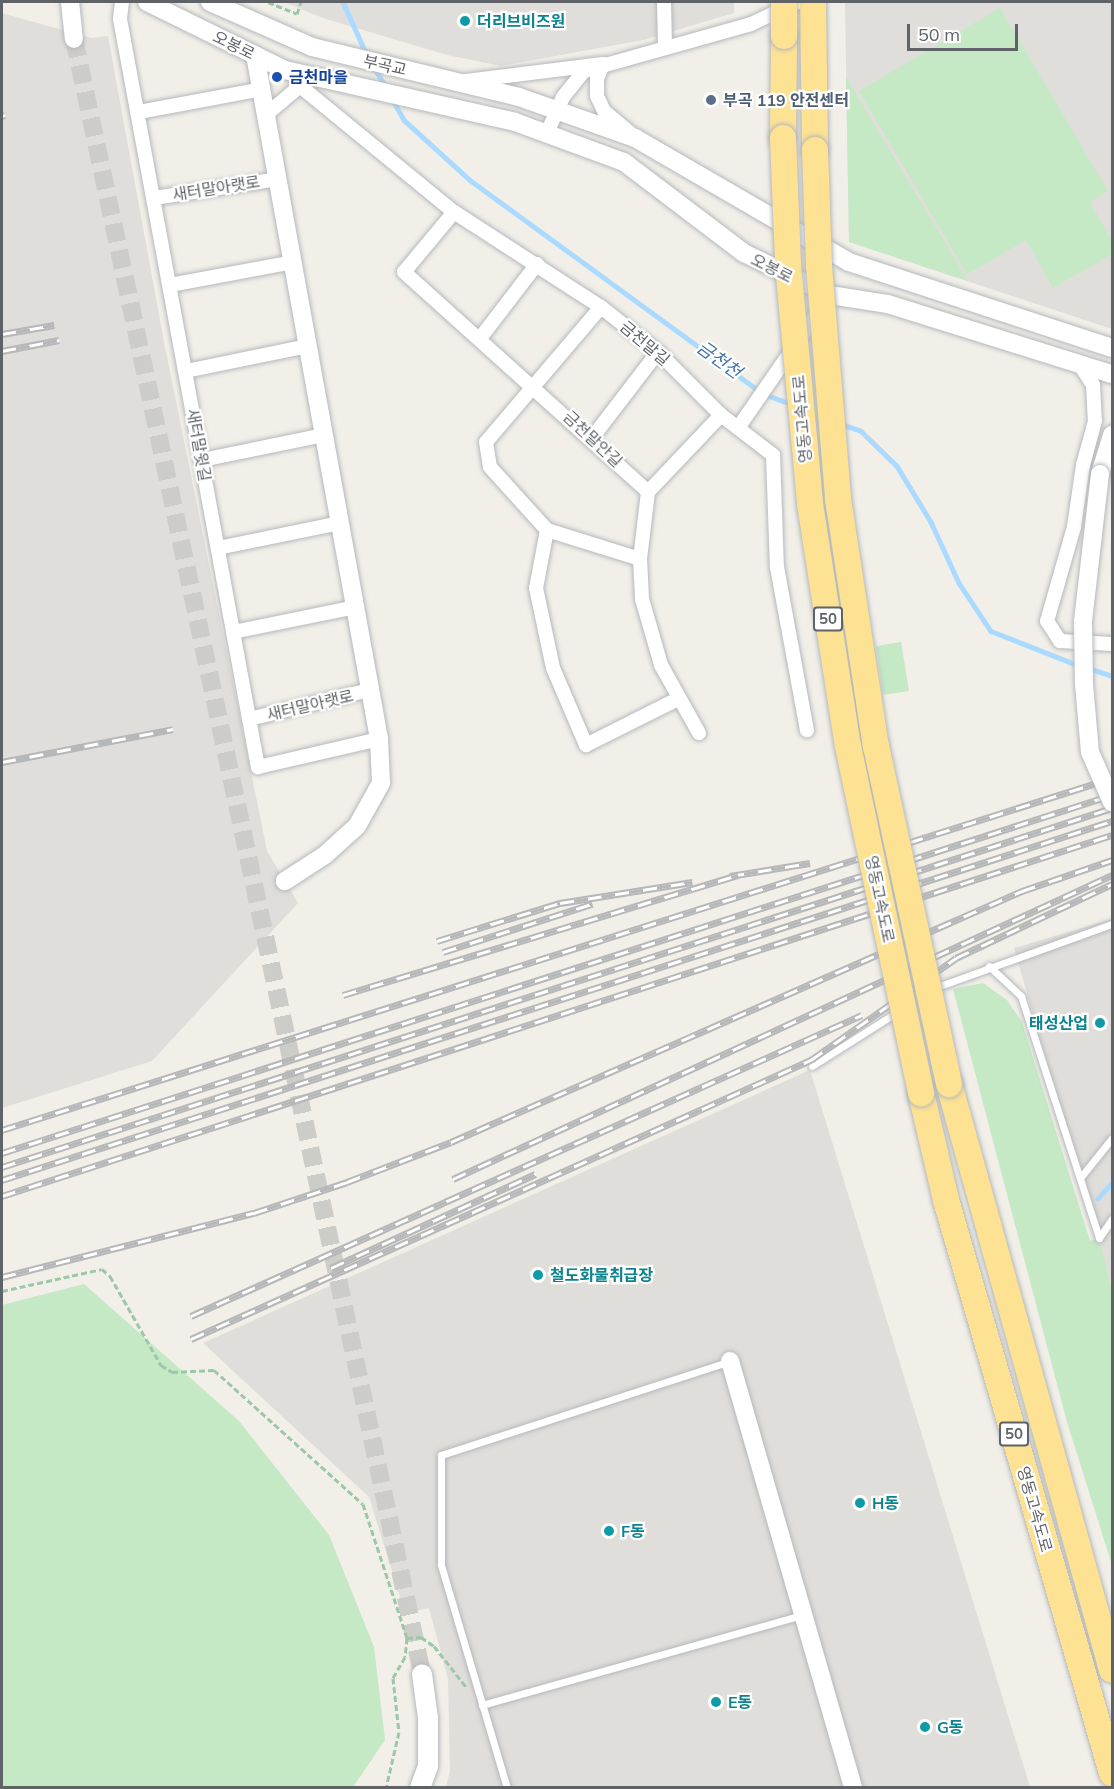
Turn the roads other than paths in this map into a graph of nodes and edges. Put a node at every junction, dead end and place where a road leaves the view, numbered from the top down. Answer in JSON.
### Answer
{"nodes":[{"id":1,"x":70,"y":2,"type":"edge"},
{"id":2,"x":122,"y":2,"type":"edge"},
{"id":3,"x":147,"y":2,"type":"edge"},
{"id":4,"x":210,"y":2,"type":"edge"},
{"id":5,"x":664,"y":2,"type":"edge"},
{"id":6,"x":784,"y":2,"type":"edge"},
{"id":7,"x":798,"y":2,"type":"edge"},
{"id":8,"x":813,"y":2,"type":"edge"},
{"id":9,"x":74,"y":39,"type":"tunnel mouth"},
{"id":10,"x":312,"y":47,"type":"joint"},
{"id":11,"x":665,"y":47,"type":"junction"},
{"id":12,"x":255,"y":55,"type":"junction"},
{"id":13,"x":603,"y":64,"type":"junction"},
{"id":14,"x":296,"y":79,"type":"junction"},
{"id":15,"x":325,"y":79,"type":"joint"},
{"id":16,"x":458,"y":82,"type":"junction"},
{"id":17,"x":262,"y":89,"type":"junction"},
{"id":18,"x":457,"y":109,"type":"joint"},
{"id":19,"x":558,"y":109,"type":"junction"},
{"id":20,"x":139,"y":112,"type":"junction"},
{"id":21,"x":267,"y":114,"type":"junction"},
{"id":22,"x":547,"y":133,"type":"junction"},
{"id":23,"x":635,"y":138,"type":"junction"},
{"id":24,"x":278,"y":178,"type":"junction"},
{"id":25,"x":154,"y":198,"type":"junction"},
{"id":26,"x":454,"y":212,"type":"junction"},
{"id":27,"x":293,"y":262,"type":"junction"},
{"id":28,"x":537,"y":264,"type":"junction"},
{"id":29,"x":170,"y":285,"type":"junction"},
{"id":30,"x":830,"y":295,"type":"junction"},
{"id":31,"x":602,"y":307,"type":"junction"},
{"id":32,"x":481,"y":337,"type":"junction"},
{"id":33,"x":308,"y":346,"type":"junction"},
{"id":34,"x":1113,"y":348,"type":"edge"},
{"id":35,"x":658,"y":352,"type":"junction"},
{"id":36,"x":1080,"y":365,"type":"junction"},
{"id":37,"x":186,"y":371,"type":"junction"},
{"id":38,"x":1113,"y":374,"type":"edge"},
{"id":39,"x":536,"y":387,"type":"junction"},
{"id":40,"x":721,"y":416,"type":"junction"},
{"id":41,"x":738,"y":428,"type":"junction"},
{"id":42,"x":324,"y":435,"type":"junction"},
{"id":43,"x":1113,"y":435,"type":"edge"},
{"id":44,"x":592,"y":438,"type":"junction"},
{"id":45,"x":202,"y":460,"type":"junction"},
{"id":46,"x":648,"y":492,"type":"junction"},
{"id":47,"x":340,"y":523,"type":"junction"},
{"id":48,"x":547,"y":530,"type":"junction"},
{"id":49,"x":218,"y":548,"type":"junction"},
{"id":50,"x":640,"y":560,"type":"junction"},
{"id":51,"x":356,"y":607,"type":"junction"},
{"id":52,"x":233,"y":632,"type":"junction"},
{"id":53,"x":1113,"y":644,"type":"edge"},
{"id":54,"x":370,"y":690,"type":"junction"},
{"id":55,"x":678,"y":699,"type":"junction"},
{"id":56,"x":249,"y":719,"type":"junction"},
{"id":57,"x":807,"y":730,"type":"dead end"},
{"id":58,"x":699,"y":733,"type":"dead end"},
{"id":59,"x":379,"y":739,"type":"junction"},
{"id":60,"x":1113,"y":802,"type":"edge"},
{"id":61,"x":285,"y":881,"type":"dead end"},
{"id":62,"x":1113,"y":924,"type":"edge"},
{"id":63,"x":989,"y":966,"type":"junction"},
{"id":64,"x":917,"y":999,"type":"dead end"},
{"id":65,"x":907,"y":1005,"type":"dead end"},
{"id":66,"x":812,"y":1066,"type":"dead end"},
{"id":67,"x":1113,"y":1138,"type":"edge"},
{"id":68,"x":1080,"y":1178,"type":"junction"},
{"id":69,"x":1113,"y":1219,"type":"edge"},
{"id":70,"x":730,"y":1361,"type":"joint"},
{"id":71,"x":803,"y":1615,"type":"junction"},
{"id":72,"x":1113,"y":1670,"type":"edge"},
{"id":73,"x":422,"y":1674,"type":"tunnel mouth"},
{"id":74,"x":482,"y":1705,"type":"junction"},
{"id":75,"x":1113,"y":1773,"type":"edge"},
{"id":76,"x":420,"y":1788,"type":"edge"},
{"id":77,"x":507,"y":1788,"type":"edge"},
{"id":78,"x":853,"y":1788,"type":"edge"}],
"edges":[{"from":1,"to":9,"type":"street"},
{"from":2,"to":20,"type":"street","name":"새터말윗길"},
{"from":3,"to":12,"type":"street","name":"오봉로"},
{"from":4,"to":10,"type":"street","name":"오봉로"},
{"from":5,"to":11,"type":"street"},
{"from":6,"to":75,"type":"highway","name":"영동고속도로","number":"50","bridge":true},
{"from":7,"to":11,"type":"street"},
{"from":8,"to":72,"type":"highway","name":"영동고속도로","number":"50","bridge":true},
{"from":10,"to":16,"type":"street","name":"부곡교"},
{"from":11,"to":13,"type":"street"},
{"from":12,"to":14,"type":"street","name":"오봉로"},
{"from":12,"to":17,"type":"street","name":"새터말아랫로"},
{"from":13,"to":16,"type":"street"},
{"from":13,"to":19,"type":"street"},
{"from":13,"to":23,"type":"street"},
{"from":14,"to":15,"type":"street","name":"오봉로"},
{"from":14,"to":21,"type":"street"},
{"from":14,"to":26,"type":"street","name":"금천말길"},
{"from":15,"to":18,"type":"street","name":"부곡교"},
{"from":16,"to":19,"type":"street"},
{"from":17,"to":20,"type":"street"},
{"from":17,"to":21,"type":"street","name":"새터말아랫로"},
{"from":18,"to":22,"type":"street","name":"오봉로"},
{"from":19,"to":22,"type":"street"},
{"from":19,"to":23,"type":"street"},
{"from":20,"to":25,"type":"street","name":"새터말윗길"},
{"from":21,"to":24,"type":"street","name":"새터말아랫로"},
{"from":22,"to":30,"type":"street","name":"오봉로"},
{"from":23,"to":34,"type":"street"},
{"from":24,"to":25,"type":"street","name":"새터말아랫로"},
{"from":24,"to":27,"type":"street","name":"새터말아랫로"},
{"from":25,"to":29,"type":"street","name":"새터말윗길"},
{"from":26,"to":28,"type":"street","name":"금천말길"},
{"from":26,"to":32,"type":"street","name":"금천말안길"},
{"from":27,"to":29,"type":"street"},
{"from":27,"to":33,"type":"street","name":"새터말아랫로"},
{"from":28,"to":31,"type":"street","name":"금천말길"},
{"from":28,"to":32,"type":"street"},
{"from":29,"to":37,"type":"street","name":"새터말윗길"},
{"from":30,"to":36,"type":"street","name":"오봉로"},
{"from":30,"to":41,"type":"street"},
{"from":31,"to":35,"type":"street","name":"금천말길"},
{"from":31,"to":39,"type":"street"},
{"from":32,"to":39,"type":"street","name":"금천말안길"},
{"from":33,"to":37,"type":"street"},
{"from":33,"to":42,"type":"street","name":"새터말아랫로"},
{"from":35,"to":40,"type":"street","name":"금천말길"},
{"from":35,"to":44,"type":"street"},
{"from":36,"to":38,"type":"street","name":"오봉로"},
{"from":36,"to":53,"type":"street"},
{"from":37,"to":45,"type":"street","name":"새터말윗길"},
{"from":39,"to":44,"type":"street","name":"금천말안길"},
{"from":39,"to":48,"type":"street"},
{"from":40,"to":41,"type":"street","name":"금천말길"},
{"from":40,"to":46,"type":"street"},
{"from":41,"to":57,"type":"street","name":"금천말길"},
{"from":42,"to":45,"type":"street"},
{"from":42,"to":47,"type":"street","name":"새터말아랫로"},
{"from":43,"to":60,"type":"street","bridge":true},
{"from":44,"to":46,"type":"street","name":"금천말안길"},
{"from":45,"to":49,"type":"street","name":"새터말윗길"},
{"from":46,"to":50,"type":"street"},
{"from":47,"to":49,"type":"street"},
{"from":47,"to":51,"type":"street","name":"새터말아랫로"},
{"from":48,"to":50,"type":"street"},
{"from":48,"to":55,"type":"street"},
{"from":49,"to":52,"type":"street","name":"새터말윗길"},
{"from":50,"to":55,"type":"street"},
{"from":51,"to":52,"type":"street"},
{"from":51,"to":54,"type":"street","name":"새터말아랫로"},
{"from":52,"to":56,"type":"street","name":"새터말윗길"},
{"from":54,"to":56,"type":"street","name":"새터말아랫로"},
{"from":54,"to":59,"type":"street","name":"새터말아랫로"},
{"from":55,"to":58,"type":"street"},
{"from":56,"to":59,"type":"street","name":"새터말윗길"},
{"from":59,"to":61,"type":"street","name":"새터말아랫로"},
{"from":62,"to":63,"type":"lane"},
{"from":63,"to":64,"type":"lane"},
{"from":63,"to":68,"type":"lane"},
{"from":65,"to":66,"type":"lane"},
{"from":67,"to":68,"type":"lane"},
{"from":68,"to":69,"type":"lane"},
{"from":70,"to":71,"type":"street"},
{"from":70,"to":74,"type":"lane"},
{"from":71,"to":74,"type":"lane"},
{"from":71,"to":78,"type":"street"},
{"from":73,"to":76,"type":"main road"},
{"from":74,"to":77,"type":"lane"}]}
